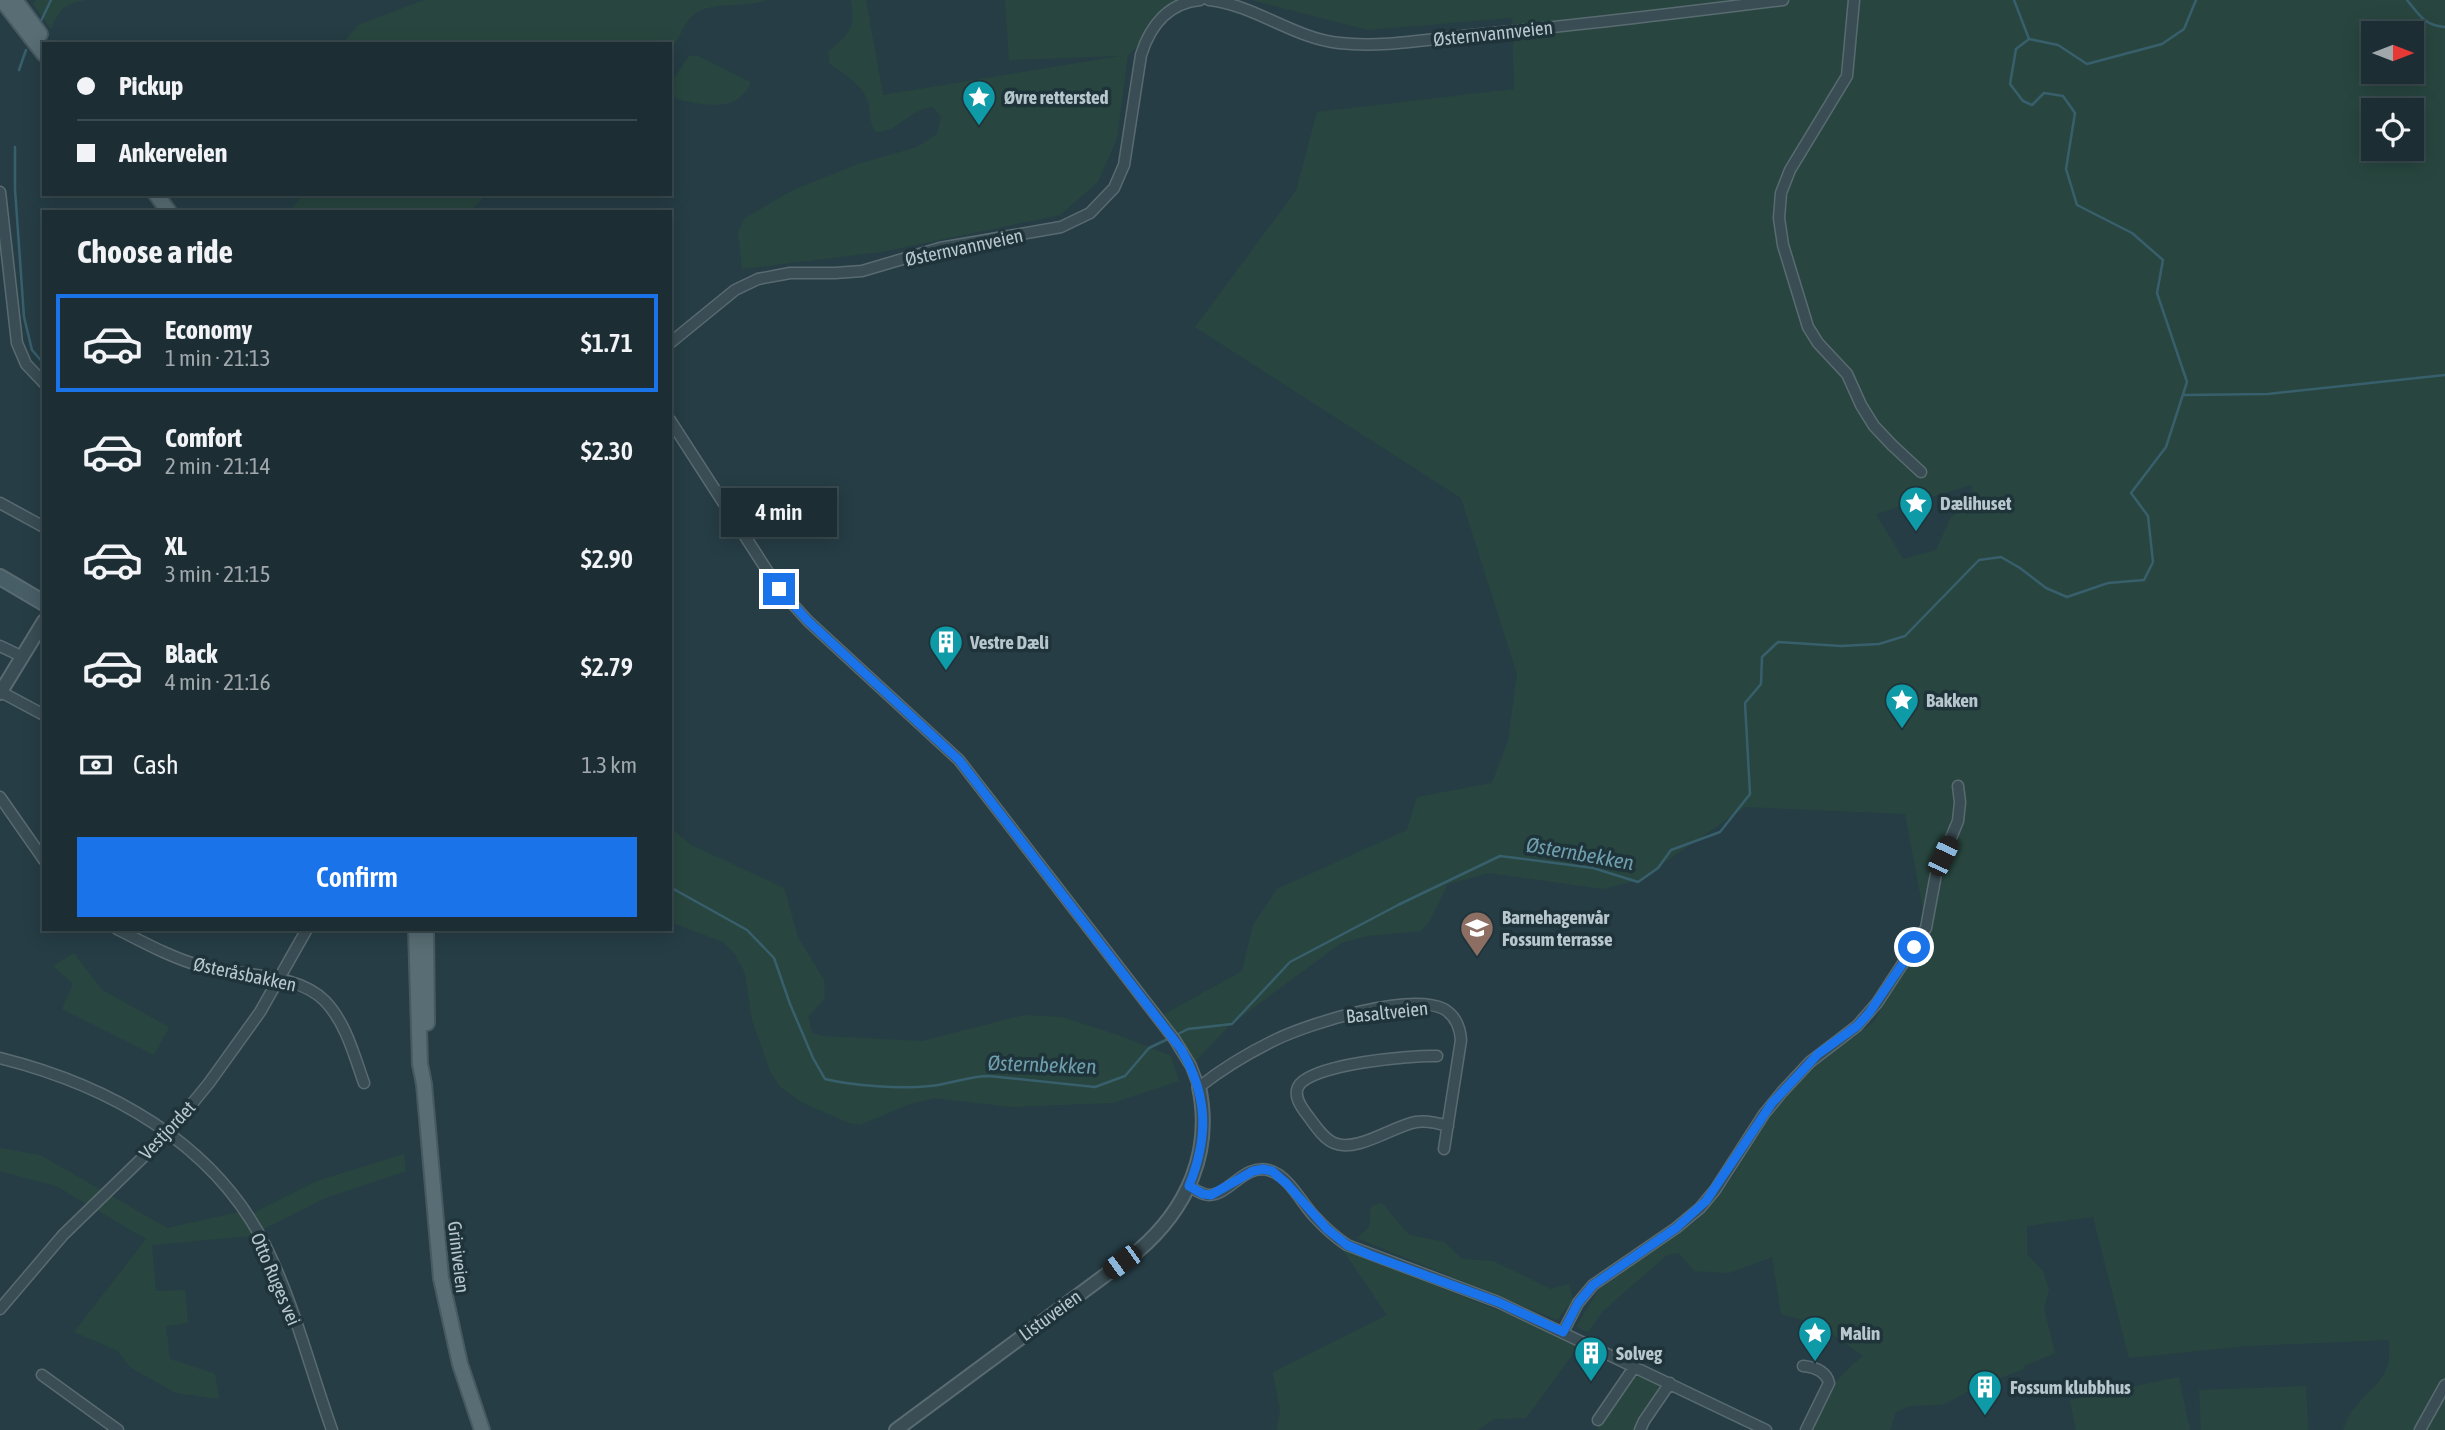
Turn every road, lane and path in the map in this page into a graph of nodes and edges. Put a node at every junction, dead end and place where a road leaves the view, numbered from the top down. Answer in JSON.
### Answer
{"nodes":[{"id":1,"x":2,"y":0,"type":"edge"},
{"id":2,"x":15,"y":0,"type":"edge"},
{"id":3,"x":1193,"y":0,"type":"edge"},
{"id":4,"x":1200,"y":0,"type":"edge"},
{"id":5,"x":1209,"y":0,"type":"edge"},
{"id":6,"x":1783,"y":0,"type":"edge"},
{"id":7,"x":1854,"y":0,"type":"edge"},
{"id":8,"x":45,"y":42,"type":"edge"},
{"id":9,"x":42,"y":51,"type":"edge"},
{"id":10,"x":0,"y":192,"type":"edge"},
{"id":11,"x":672,"y":340,"type":"edge"},
{"id":12,"x":42,"y":381,"type":"edge"},
{"id":13,"x":672,"y":423,"type":"edge"},
{"id":14,"x":1922,"y":472,"type":"dead end"},
{"id":15,"x":0,"y":503,"type":"edge"},
{"id":16,"x":42,"y":526,"type":"edge"},
{"id":17,"x":0,"y":577,"type":"edge"},
{"id":18,"x":42,"y":602,"type":"edge"},
{"id":19,"x":42,"y":624,"type":"edge"},
{"id":20,"x":0,"y":646,"type":"edge"},
{"id":21,"x":21,"y":656,"type":"junction"},
{"id":22,"x":0,"y":692,"type":"edge"},
{"id":23,"x":42,"y":714,"type":"edge"},
{"id":24,"x":1958,"y":786,"type":"dead end"},
{"id":25,"x":0,"y":797,"type":"edge"},
{"id":26,"x":42,"y":857,"type":"edge"},
{"id":27,"x":121,"y":931,"type":"edge"},
{"id":28,"x":306,"y":931,"type":"edge"},
{"id":29,"x":416,"y":931,"type":"edge"},
{"id":30,"x":426,"y":931,"type":"edge"},
{"id":31,"x":279,"y":980,"type":"junction"},
{"id":32,"x":1437,"y":1056,"type":"dead end"},
{"id":33,"x":0,"y":1058,"type":"edge"},
{"id":34,"x":364,"y":1083,"type":"dead end"},
{"id":35,"x":424,"y":1084,"type":"junction"},
{"id":36,"x":1199,"y":1087,"type":"junction"},
{"id":37,"x":1448,"y":1126,"type":"junction"},
{"id":38,"x":169,"y":1132,"type":"junction"},
{"id":39,"x":1444,"y":1149,"type":"dead end"},
{"id":40,"x":1189,"y":1186,"type":"junction"},
{"id":41,"x":0,"y":1309,"type":"edge"},
{"id":42,"x":1563,"y":1332,"type":"junction"},
{"id":43,"x":1635,"y":1366,"type":"junction"},
{"id":44,"x":1803,"y":1366,"type":"dead end"},
{"id":45,"x":42,"y":1375,"type":"dead end"},
{"id":46,"x":1670,"y":1383,"type":"junction"},
{"id":47,"x":2445,"y":1385,"type":"edge"},
{"id":48,"x":1598,"y":1420,"type":"dead end"},
{"id":49,"x":118,"y":1430,"type":"edge"},
{"id":50,"x":332,"y":1430,"type":"edge"},
{"id":51,"x":482,"y":1430,"type":"edge"},
{"id":52,"x":896,"y":1430,"type":"edge"},
{"id":53,"x":1640,"y":1430,"type":"edge"},
{"id":54,"x":1766,"y":1430,"type":"edge"},
{"id":55,"x":1806,"y":1430,"type":"edge"},
{"id":56,"x":2420,"y":1430,"type":"edge"}],
"edges":[{"from":1,"to":9,"type":"main road"},
{"from":2,"to":8,"type":"main road"},
{"from":3,"to":4,"type":"street"},
{"from":3,"to":11,"type":"street","name":"Østernvannveien"},
{"from":5,"to":6,"type":"street","name":"Østernvannveien"},
{"from":7,"to":14,"type":"street"},
{"from":10,"to":12,"type":"street"},
{"from":13,"to":36,"type":"street"},
{"from":15,"to":16,"type":"street"},
{"from":17,"to":18,"type":"main road"},
{"from":19,"to":21,"type":"street"},
{"from":20,"to":21,"type":"street"},
{"from":21,"to":22,"type":"street"},
{"from":22,"to":23,"type":"street"},
{"from":24,"to":42,"type":"street"},
{"from":25,"to":26,"type":"street"},
{"from":27,"to":31,"type":"street","name":"Østeråsbakken"},
{"from":28,"to":31,"type":"street","name":"Vestjordet"},
{"from":29,"to":35,"type":"main road","name":"Griniveien"},
{"from":30,"to":35,"type":"main road","name":"Griniveien"},
{"from":31,"to":34,"type":"street","name":"Østeråsbakken"},
{"from":31,"to":38,"type":"street","name":"Vestjordet"},
{"from":32,"to":37,"type":"street"},
{"from":33,"to":38,"type":"street","name":"Otto Ruges vei"},
{"from":35,"to":51,"type":"main road","name":"Griniveien"},
{"from":36,"to":37,"type":"street","name":"Basaltveien"},
{"from":36,"to":40,"type":"street","name":"Listuveien"},
{"from":37,"to":39,"type":"street","name":"Basaltveien"},
{"from":38,"to":41,"type":"street","name":"Vestjordet"},
{"from":38,"to":50,"type":"street","name":"Otto Ruges vei"},
{"from":40,"to":42,"type":"street"},
{"from":40,"to":52,"type":"street","name":"Listuveien"},
{"from":42,"to":43,"type":"street"},
{"from":43,"to":46,"type":"street"},
{"from":43,"to":48,"type":"street"},
{"from":44,"to":55,"type":"street"},
{"from":45,"to":49,"type":"street"},
{"from":46,"to":53,"type":"street"},
{"from":46,"to":54,"type":"street"},
{"from":47,"to":56,"type":"street"}]}
